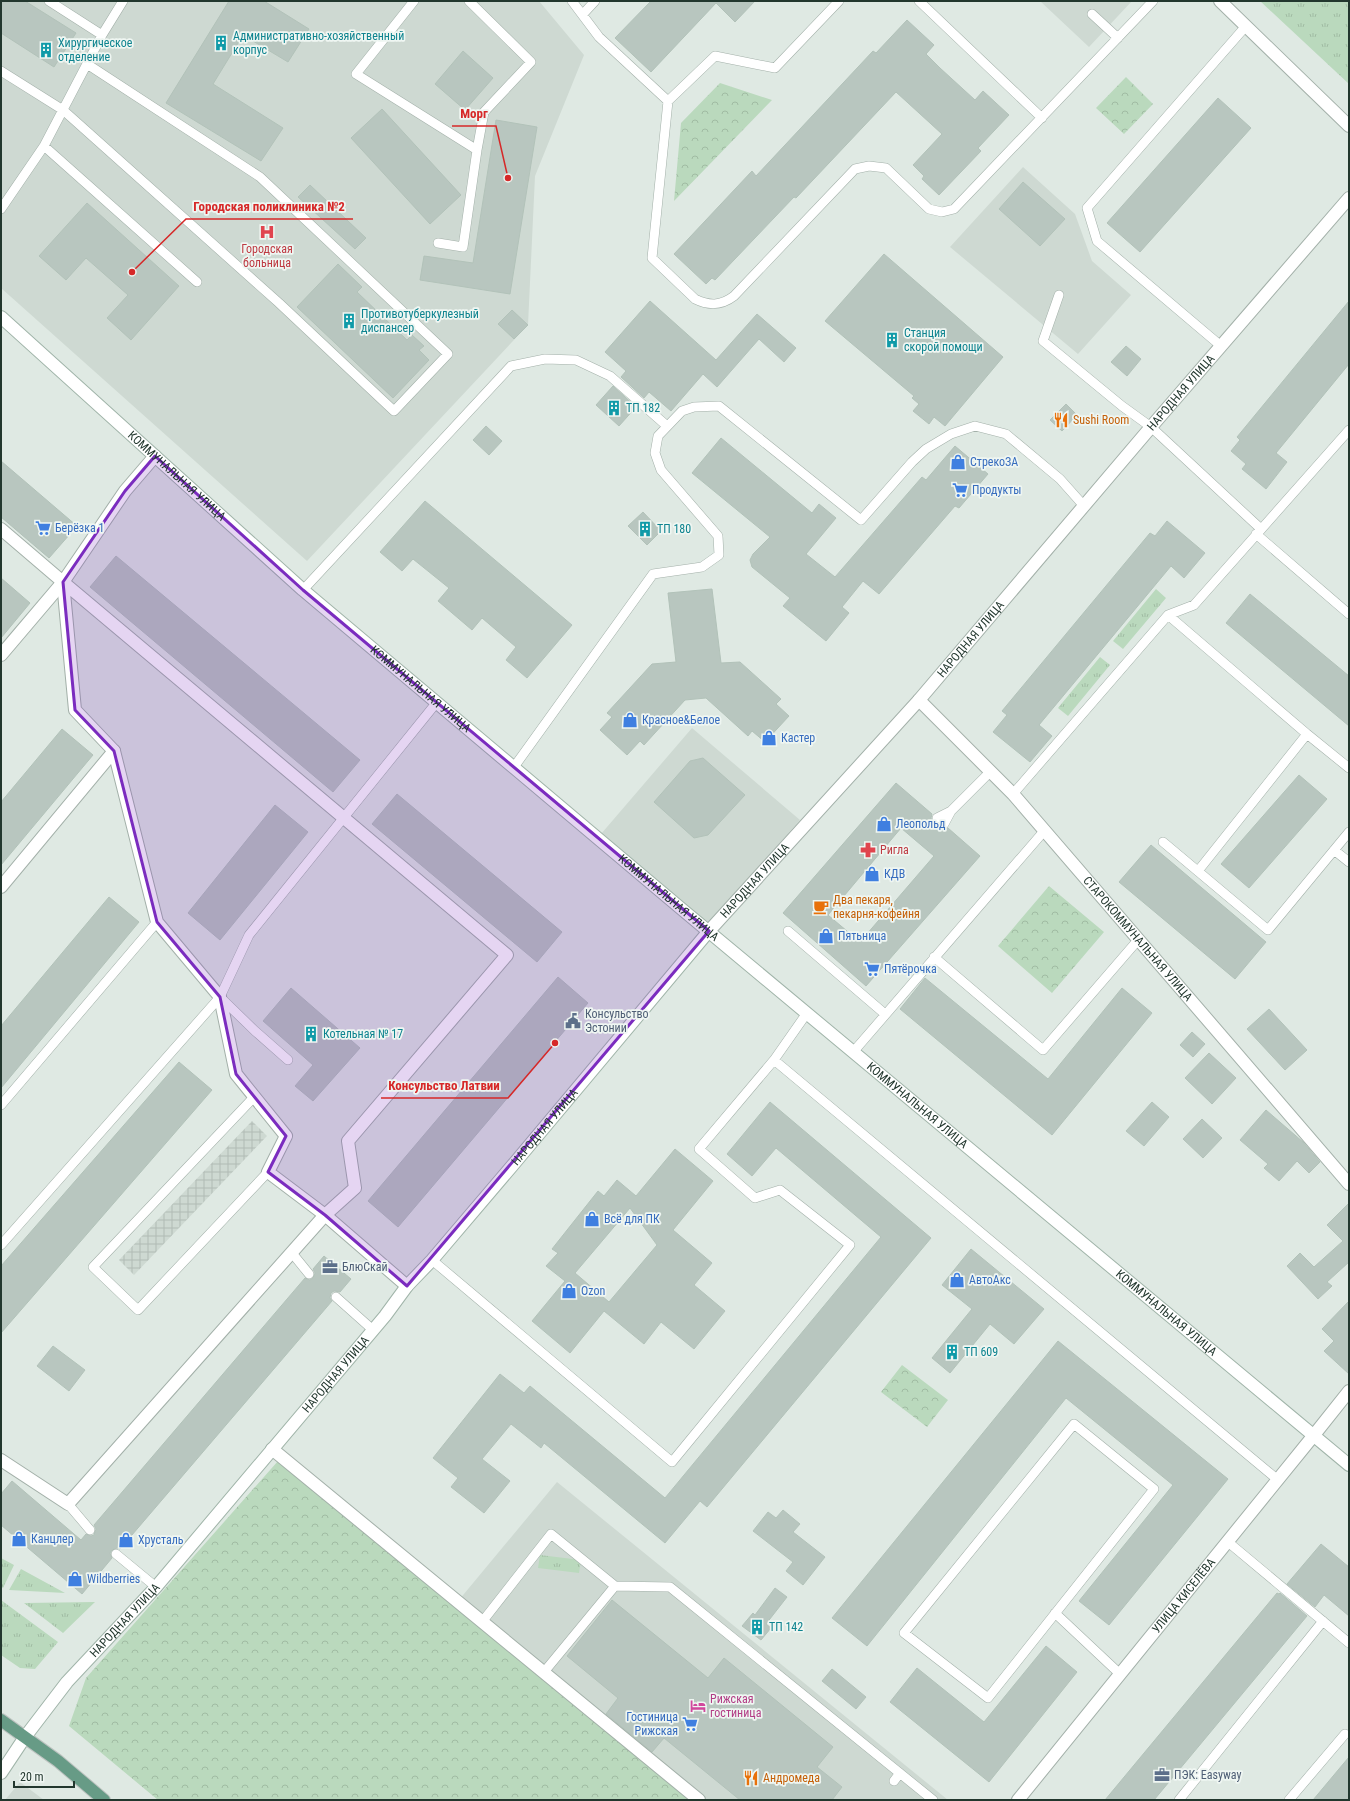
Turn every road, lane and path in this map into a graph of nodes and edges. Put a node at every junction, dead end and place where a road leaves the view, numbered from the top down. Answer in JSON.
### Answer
{"nodes":[{"id":1,"x":49,"y":1,"type":"edge"},
{"id":2,"x":61,"y":1,"type":"edge"},
{"id":3,"x":123,"y":1,"type":"edge"},
{"id":4,"x":414,"y":1,"type":"edge"},
{"id":5,"x":469,"y":1,"type":"edge"},
{"id":6,"x":572,"y":1,"type":"edge"},
{"id":7,"x":595,"y":1,"type":"edge"},
{"id":8,"x":839,"y":1,"type":"edge"},
{"id":9,"x":919,"y":1,"type":"edge"},
{"id":10,"x":1153,"y":1,"type":"edge"},
{"id":11,"x":1220,"y":1,"type":"edge"},
{"id":12,"x":583,"y":14,"type":"junction"},
{"id":13,"x":1092,"y":14,"type":"dead end"},
{"id":14,"x":1246,"y":26,"type":"junction"},
{"id":15,"x":102,"y":35,"type":"junction"},
{"id":16,"x":1118,"y":38,"type":"junction"},
{"id":17,"x":87,"y":64,"type":"junction"},
{"id":18,"x":1,"y":71,"type":"edge"},
{"id":19,"x":668,"y":101,"type":"junction"},
{"id":20,"x":63,"y":110,"type":"junction"},
{"id":21,"x":1042,"y":118,"type":"junction"},
{"id":22,"x":1349,"y":126,"type":"edge"},
{"id":23,"x":44,"y":146,"type":"junction"},
{"id":24,"x":477,"y":150,"type":"junction"},
{"id":25,"x":1349,"y":198,"type":"edge"},
{"id":26,"x":1,"y":209,"type":"edge"},
{"id":27,"x":438,"y":243,"type":"dead end"},
{"id":28,"x":197,"y":282,"type":"dead end"},
{"id":29,"x":1059,"y":295,"type":"dead end"},
{"id":30,"x":1,"y":316,"type":"edge"},
{"id":31,"x":1221,"y":346,"type":"junction"},
{"id":32,"x":667,"y":426,"type":"junction"},
{"id":33,"x":1151,"y":427,"type":"junction"},
{"id":34,"x":1349,"y":430,"type":"edge"},
{"id":35,"x":156,"y":456,"type":"junction"},
{"id":36,"x":1084,"y":506,"type":"junction"},
{"id":37,"x":1,"y":529,"type":"edge"},
{"id":38,"x":1258,"y":531,"type":"junction"},
{"id":39,"x":63,"y":582,"type":"junction"},
{"id":40,"x":303,"y":590,"type":"junction"},
{"id":41,"x":1349,"y":614,"type":"edge"},
{"id":42,"x":1168,"y":615,"type":"junction"},
{"id":43,"x":1,"y":655,"type":"edge"},
{"id":44,"x":919,"y":700,"type":"junction"},
{"id":45,"x":437,"y":702,"type":"junction"},
{"id":46,"x":1307,"y":734,"type":"junction"},
{"id":47,"x":114,"y":751,"type":"junction"},
{"id":48,"x":514,"y":767,"type":"junction"},
{"id":49,"x":1349,"y":768,"type":"edge"},
{"id":50,"x":990,"y":772,"type":"junction"},
{"id":51,"x":1013,"y":794,"type":"junction"},
{"id":52,"x":344,"y":818,"type":"junction"},
{"id":53,"x":941,"y":821,"type":"dead end"},
{"id":54,"x":1045,"y":830,"type":"junction"},
{"id":55,"x":1349,"y":832,"type":"edge"},
{"id":56,"x":1163,"y":842,"type":"dead end"},
{"id":57,"x":1334,"y":850,"type":"junction"},
{"id":58,"x":1349,"y":862,"type":"edge"},
{"id":59,"x":1198,"y":871,"type":"junction"},
{"id":60,"x":1,"y":887,"type":"edge"},
{"id":61,"x":157,"y":922,"type":"junction"},
{"id":62,"x":709,"y":931,"type":"junction"},
{"id":63,"x":788,"y":931,"type":"dead end"},
{"id":64,"x":1138,"y":940,"type":"junction"},
{"id":65,"x":934,"y":957,"type":"junction"},
{"id":66,"x":220,"y":997,"type":"junction"},
{"id":67,"x":807,"y":1013,"type":"junction"},
{"id":68,"x":885,"y":1014,"type":"junction"},
{"id":69,"x":854,"y":1051,"type":"junction"},
{"id":70,"x":288,"y":1060,"type":"dead end"},
{"id":71,"x":774,"y":1060,"type":"junction"},
{"id":72,"x":254,"y":1097,"type":"junction"},
{"id":73,"x":1,"y":1105,"type":"edge"},
{"id":74,"x":268,"y":1172,"type":"junction"},
{"id":75,"x":1349,"y":1184,"type":"edge"},
{"id":76,"x":325,"y":1215,"type":"junction"},
{"id":77,"x":1,"y":1245,"type":"edge"},
{"id":78,"x":292,"y":1253,"type":"junction"},
{"id":79,"x":432,"y":1260,"type":"junction"},
{"id":80,"x":309,"y":1274,"type":"dead end"},
{"id":81,"x":407,"y":1286,"type":"junction"},
{"id":82,"x":336,"y":1297,"type":"dead end"},
{"id":83,"x":373,"y":1330,"type":"junction"},
{"id":84,"x":1349,"y":1391,"type":"edge"},
{"id":85,"x":1314,"y":1435,"type":"junction"},
{"id":86,"x":272,"y":1449,"type":"junction"},
{"id":87,"x":1,"y":1460,"type":"edge"},
{"id":88,"x":1349,"y":1464,"type":"edge"},
{"id":89,"x":1278,"y":1480,"type":"junction"},
{"id":90,"x":68,"y":1504,"type":"junction"},
{"id":91,"x":90,"y":1530,"type":"dead end"},
{"id":92,"x":1228,"y":1542,"type":"junction"},
{"id":93,"x":116,"y":1554,"type":"dead end"},
{"id":94,"x":615,"y":1586,"type":"junction"},
{"id":95,"x":156,"y":1587,"type":"junction"},
{"id":96,"x":1055,"y":1612,"type":"junction"},
{"id":97,"x":1323,"y":1621,"type":"junction"},
{"id":98,"x":482,"y":1622,"type":"junction"},
{"id":99,"x":1349,"y":1643,"type":"edge"},
{"id":100,"x":544,"y":1672,"type":"junction"},
{"id":101,"x":1120,"y":1674,"type":"junction"},
{"id":102,"x":1,"y":1720,"type":"edge"},
{"id":103,"x":1345,"y":1734,"type":"dead end"},
{"id":104,"x":25,"y":1737,"type":"junction"},
{"id":105,"x":1,"y":1773,"type":"edge"},
{"id":106,"x":900,"y":1773,"type":"junction"},
{"id":107,"x":894,"y":1781,"type":"dead end"},
{"id":108,"x":104,"y":1800,"type":"edge"},
{"id":109,"x":699,"y":1800,"type":"edge"},
{"id":110,"x":933,"y":1800,"type":"edge"},
{"id":111,"x":1018,"y":1800,"type":"edge"},
{"id":112,"x":1179,"y":1800,"type":"edge"},
{"id":113,"x":1289,"y":1800,"type":"edge"}],
"edges":[{"from":1,"to":15,"type":"lane"},
{"from":2,"to":15,"type":"lane"},
{"from":3,"to":15,"type":"lane"},
{"from":4,"to":24,"type":"lane"},
{"from":5,"to":24,"type":"lane"},
{"from":6,"to":12,"type":"lane"},
{"from":7,"to":12,"type":"lane"},
{"from":8,"to":19,"type":"lane"},
{"from":9,"to":21,"type":"lane"},
{"from":10,"to":16,"type":"lane"},
{"from":11,"to":14,"type":"street"},
{"from":12,"to":19,"type":"lane"},
{"from":13,"to":16,"type":"lane"},
{"from":14,"to":22,"type":"street"},
{"from":14,"to":31,"type":"lane"},
{"from":15,"to":17,"type":"lane"},
{"from":16,"to":21,"type":"lane"},
{"from":17,"to":20,"type":"lane"},
{"from":17,"to":20,"type":"lane"},
{"from":18,"to":20,"type":"lane"},
{"from":19,"to":21,"type":"lane"},
{"from":20,"to":23,"type":"lane"},
{"from":23,"to":26,"type":"lane"},
{"from":23,"to":28,"type":"lane"},
{"from":24,"to":27,"type":"lane"},
{"from":25,"to":31,"type":"street","name":"НАРОДНАЯ УЛИЦА"},
{"from":29,"to":33,"type":"lane"},
{"from":30,"to":35,"type":"street","name":"КОММУНАЛЬНАЯ УЛИЦА"},
{"from":31,"to":33,"type":"street","name":"НАРОДНАЯ УЛИЦА"},
{"from":32,"to":36,"type":"lane"},
{"from":32,"to":40,"type":"lane"},
{"from":32,"to":48,"type":"lane"},
{"from":33,"to":36,"type":"street","name":"НАРОДНАЯ УЛИЦА"},
{"from":33,"to":38,"type":"lane"},
{"from":34,"to":38,"type":"lane"},
{"from":35,"to":39,"type":"street"},
{"from":35,"to":40,"type":"street","name":"КОММУНАЛЬНАЯ УЛИЦА"},
{"from":36,"to":44,"type":"street","name":"НАРОДНАЯ УЛИЦА"},
{"from":37,"to":39,"type":"street"},
{"from":38,"to":41,"type":"lane"},
{"from":38,"to":42,"type":"lane"},
{"from":39,"to":43,"type":"street"},
{"from":39,"to":47,"type":"street"},
{"from":39,"to":52,"type":"street"},
{"from":40,"to":45,"type":"street","name":"КОММУНАЛЬНАЯ УЛИЦА"},
{"from":42,"to":46,"type":"lane"},
{"from":42,"to":51,"type":"lane"},
{"from":44,"to":50,"type":"street","name":"СТАРОКОММУНАЛЬНАЯ УЛИЦА"},
{"from":44,"to":62,"type":"street","name":"НАРОДНАЯ УЛИЦА"},
{"from":45,"to":48,"type":"street","name":"КОММУНАЛЬНАЯ УЛИЦА"},
{"from":45,"to":52,"type":"lane"},
{"from":46,"to":49,"type":"lane"},
{"from":46,"to":59,"type":"lane"},
{"from":47,"to":60,"type":"street"},
{"from":47,"to":61,"type":"street"},
{"from":48,"to":62,"type":"street","name":"КОММУНАЛЬНАЯ УЛИЦА"},
{"from":50,"to":51,"type":"street","name":"СТАРОКОММУНАЛЬНАЯ УЛИЦА"},
{"from":50,"to":53,"type":"lane"},
{"from":51,"to":54,"type":"street","name":"СТАРОКОММУНАЛЬНАЯ УЛИЦА"},
{"from":52,"to":66,"type":"lane"},
{"from":52,"to":76,"type":"street"},
{"from":54,"to":64,"type":"street","name":"СТАРОКОММУНАЛЬНАЯ УЛИЦА"},
{"from":54,"to":65,"type":"lane"},
{"from":55,"to":57,"type":"lane"},
{"from":56,"to":59,"type":"lane"},
{"from":57,"to":58,"type":"lane"},
{"from":57,"to":59,"type":"lane"},
{"from":61,"to":66,"type":"street"},
{"from":61,"to":73,"type":"lane"},
{"from":62,"to":67,"type":"street","name":"КОММУНАЛЬНАЯ УЛИЦА"},
{"from":62,"to":79,"type":"street","name":"НАРОДНАЯ УЛИЦА"},
{"from":63,"to":68,"type":"lane"},
{"from":64,"to":65,"type":"lane"},
{"from":64,"to":75,"type":"street","name":"СТАРОКОММУНАЛЬНАЯ УЛИЦА"},
{"from":65,"to":68,"type":"lane"},
{"from":66,"to":70,"type":"lane"},
{"from":66,"to":72,"type":"street"},
{"from":66,"to":77,"type":"lane"},
{"from":67,"to":69,"type":"street","name":"КОММУНАЛЬНАЯ УЛИЦА"},
{"from":67,"to":71,"type":"lane"},
{"from":68,"to":69,"type":"lane"},
{"from":69,"to":85,"type":"street","name":"КОММУНАЛЬНАЯ УЛИЦА"},
{"from":71,"to":79,"type":"lane"},
{"from":71,"to":89,"type":"lane"},
{"from":72,"to":74,"type":"street"},
{"from":72,"to":74,"type":"lane"},
{"from":74,"to":76,"type":"street"},
{"from":76,"to":78,"type":"street"},
{"from":76,"to":81,"type":"street"},
{"from":78,"to":80,"type":"lane"},
{"from":78,"to":90,"type":"street"},
{"from":79,"to":81,"type":"street","name":"НАРОДНАЯ УЛИЦА"},
{"from":81,"to":83,"type":"street","name":"НАРОДНАЯ УЛИЦА"},
{"from":82,"to":83,"type":"lane"},
{"from":83,"to":86,"type":"street","name":"НАРОДНАЯ УЛИЦА"},
{"from":84,"to":85,"type":"street","name":"УЛИЦА КИСЕЛЁВА"},
{"from":85,"to":88,"type":"street","name":"КОММУНАЛЬНАЯ УЛИЦА"},
{"from":85,"to":89,"type":"street","name":"УЛИЦА КИСЕЛЁВА"},
{"from":86,"to":95,"type":"street","name":"НАРОДНАЯ УЛИЦА"},
{"from":86,"to":98,"type":"street"},
{"from":87,"to":90,"type":"street"},
{"from":89,"to":92,"type":"street","name":"УЛИЦА КИСЕЛЁВА"},
{"from":90,"to":91,"type":"lane"},
{"from":92,"to":97,"type":"lane"},
{"from":92,"to":101,"type":"street","name":"УЛИЦА КИСЕЛЁВА"},
{"from":93,"to":95,"type":"lane"},
{"from":94,"to":98,"type":"lane"},
{"from":94,"to":100,"type":"lane"},
{"from":94,"to":106,"type":"lane"},
{"from":95,"to":104,"type":"street","name":"НАРОДНАЯ УЛИЦА"},
{"from":96,"to":96,"type":"lane"},
{"from":96,"to":101,"type":"lane"},
{"from":97,"to":99,"type":"lane"},
{"from":97,"to":112,"type":"lane"},
{"from":98,"to":100,"type":"street"},
{"from":100,"to":109,"type":"street"},
{"from":101,"to":111,"type":"street","name":"УЛИЦА КИСЕЛЁВА"},
{"from":102,"to":104,"type":"main road"},
{"from":103,"to":113,"type":"lane"},
{"from":104,"to":105,"type":"street","name":"НАРОДНАЯ УЛИЦА"},
{"from":104,"to":108,"type":"main road"},
{"from":106,"to":107,"type":"lane"},
{"from":106,"to":110,"type":"lane"}]}
